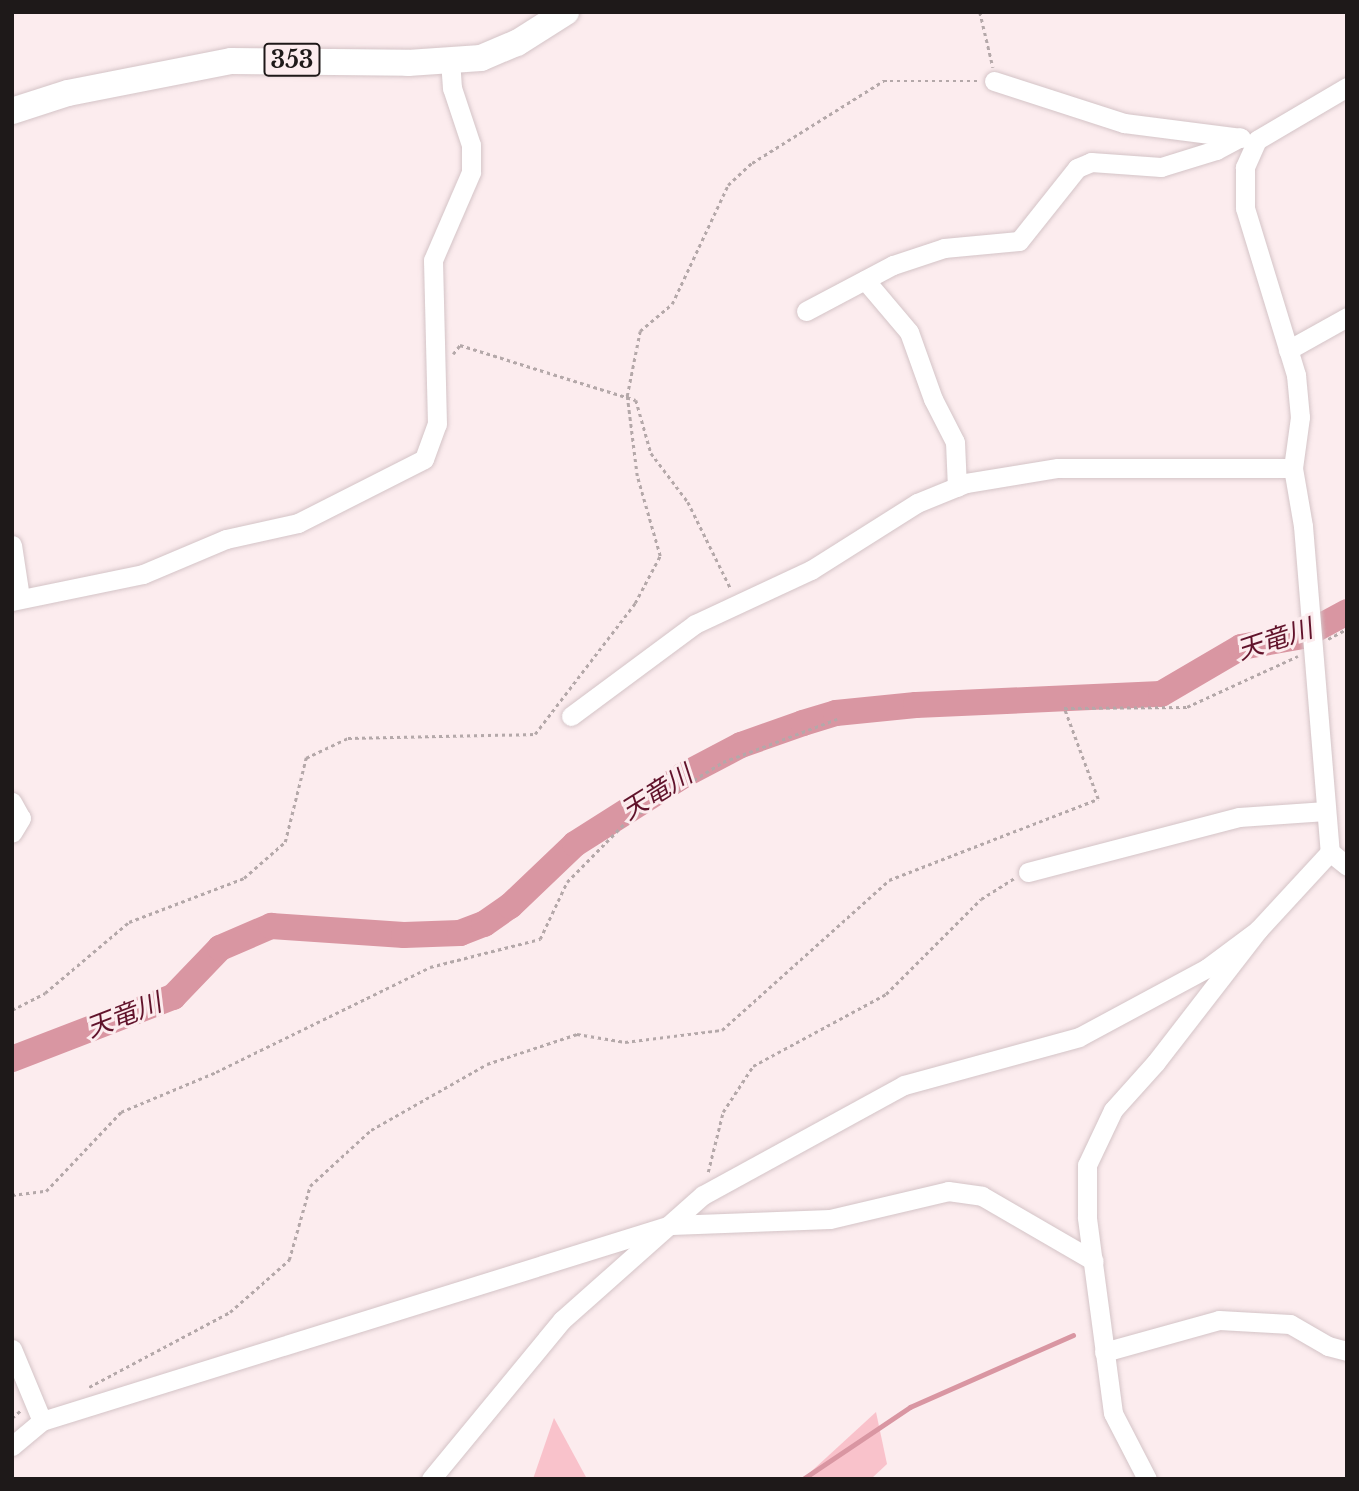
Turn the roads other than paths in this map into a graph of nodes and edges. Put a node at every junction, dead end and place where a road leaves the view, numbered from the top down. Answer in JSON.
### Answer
{"nodes":[{"id":1,"x":566,"y":12,"type":"edge"},
{"id":2,"x":450,"y":61,"type":"junction"},
{"id":3,"x":995,"y":81,"type":"road end"},
{"id":4,"x":1347,"y":87,"type":"edge"},
{"id":5,"x":12,"y":111,"type":"edge"},
{"id":6,"x":1248,"y":138,"type":"junction"},
{"id":7,"x":864,"y":280,"type":"junction"},
{"id":8,"x":806,"y":311,"type":"dead end"},
{"id":9,"x":1347,"y":317,"type":"edge"},
{"id":10,"x":1288,"y":349,"type":"junction"},
{"id":11,"x":1293,"y":468,"type":"junction"},
{"id":12,"x":957,"y":487,"type":"junction"},
{"id":13,"x":12,"y":545,"type":"edge"},
{"id":14,"x":16,"y":599,"type":"edge"},
{"id":15,"x":571,"y":716,"type":"dead end"},
{"id":16,"x":12,"y":802,"type":"edge"},
{"id":17,"x":1326,"y":811,"type":"junction"},
{"id":18,"x":12,"y":833,"type":"edge"},
{"id":19,"x":1341,"y":861,"type":"edge"},
{"id":20,"x":1028,"y":872,"type":"road end"},
{"id":21,"x":1258,"y":930,"type":"junction"},
{"id":22,"x":671,"y":1224,"type":"junction"},
{"id":23,"x":1094,"y":1261,"type":"junction"},
{"id":24,"x":12,"y":1349,"type":"edge"},
{"id":25,"x":1347,"y":1351,"type":"edge"},
{"id":26,"x":1104,"y":1352,"type":"junction"},
{"id":27,"x":42,"y":1421,"type":"junction"},
{"id":28,"x":12,"y":1446,"type":"edge"},
{"id":29,"x":431,"y":1479,"type":"edge"},
{"id":30,"x":1147,"y":1479,"type":"edge"}],
"edges":[{"from":1,"to":2,"type":"highway","number":"353"},
{"from":2,"to":5,"type":"highway","number":"353"},
{"from":2,"to":14,"type":"street"},
{"from":3,"to":6,"type":"street"},
{"from":4,"to":6,"type":"street"},
{"from":6,"to":7,"type":"street"},
{"from":6,"to":10,"type":"street"},
{"from":7,"to":8,"type":"street"},
{"from":7,"to":12,"type":"street"},
{"from":9,"to":10,"type":"street"},
{"from":10,"to":11,"type":"street"},
{"from":11,"to":12,"type":"street"},
{"from":11,"to":17,"type":"street"},
{"from":12,"to":15,"type":"street"},
{"from":13,"to":14,"type":"street"},
{"from":16,"to":18,"type":"street"},
{"from":17,"to":19,"type":"street"},
{"from":17,"to":20,"type":"street"},
{"from":19,"to":21,"type":"street"},
{"from":21,"to":22,"type":"street"},
{"from":21,"to":23,"type":"street"},
{"from":22,"to":23,"type":"street"},
{"from":22,"to":27,"type":"street"},
{"from":22,"to":29,"type":"street"},
{"from":23,"to":26,"type":"street"},
{"from":24,"to":27,"type":"street"},
{"from":25,"to":26,"type":"street"},
{"from":26,"to":30,"type":"street"},
{"from":27,"to":28,"type":"street"}]}
